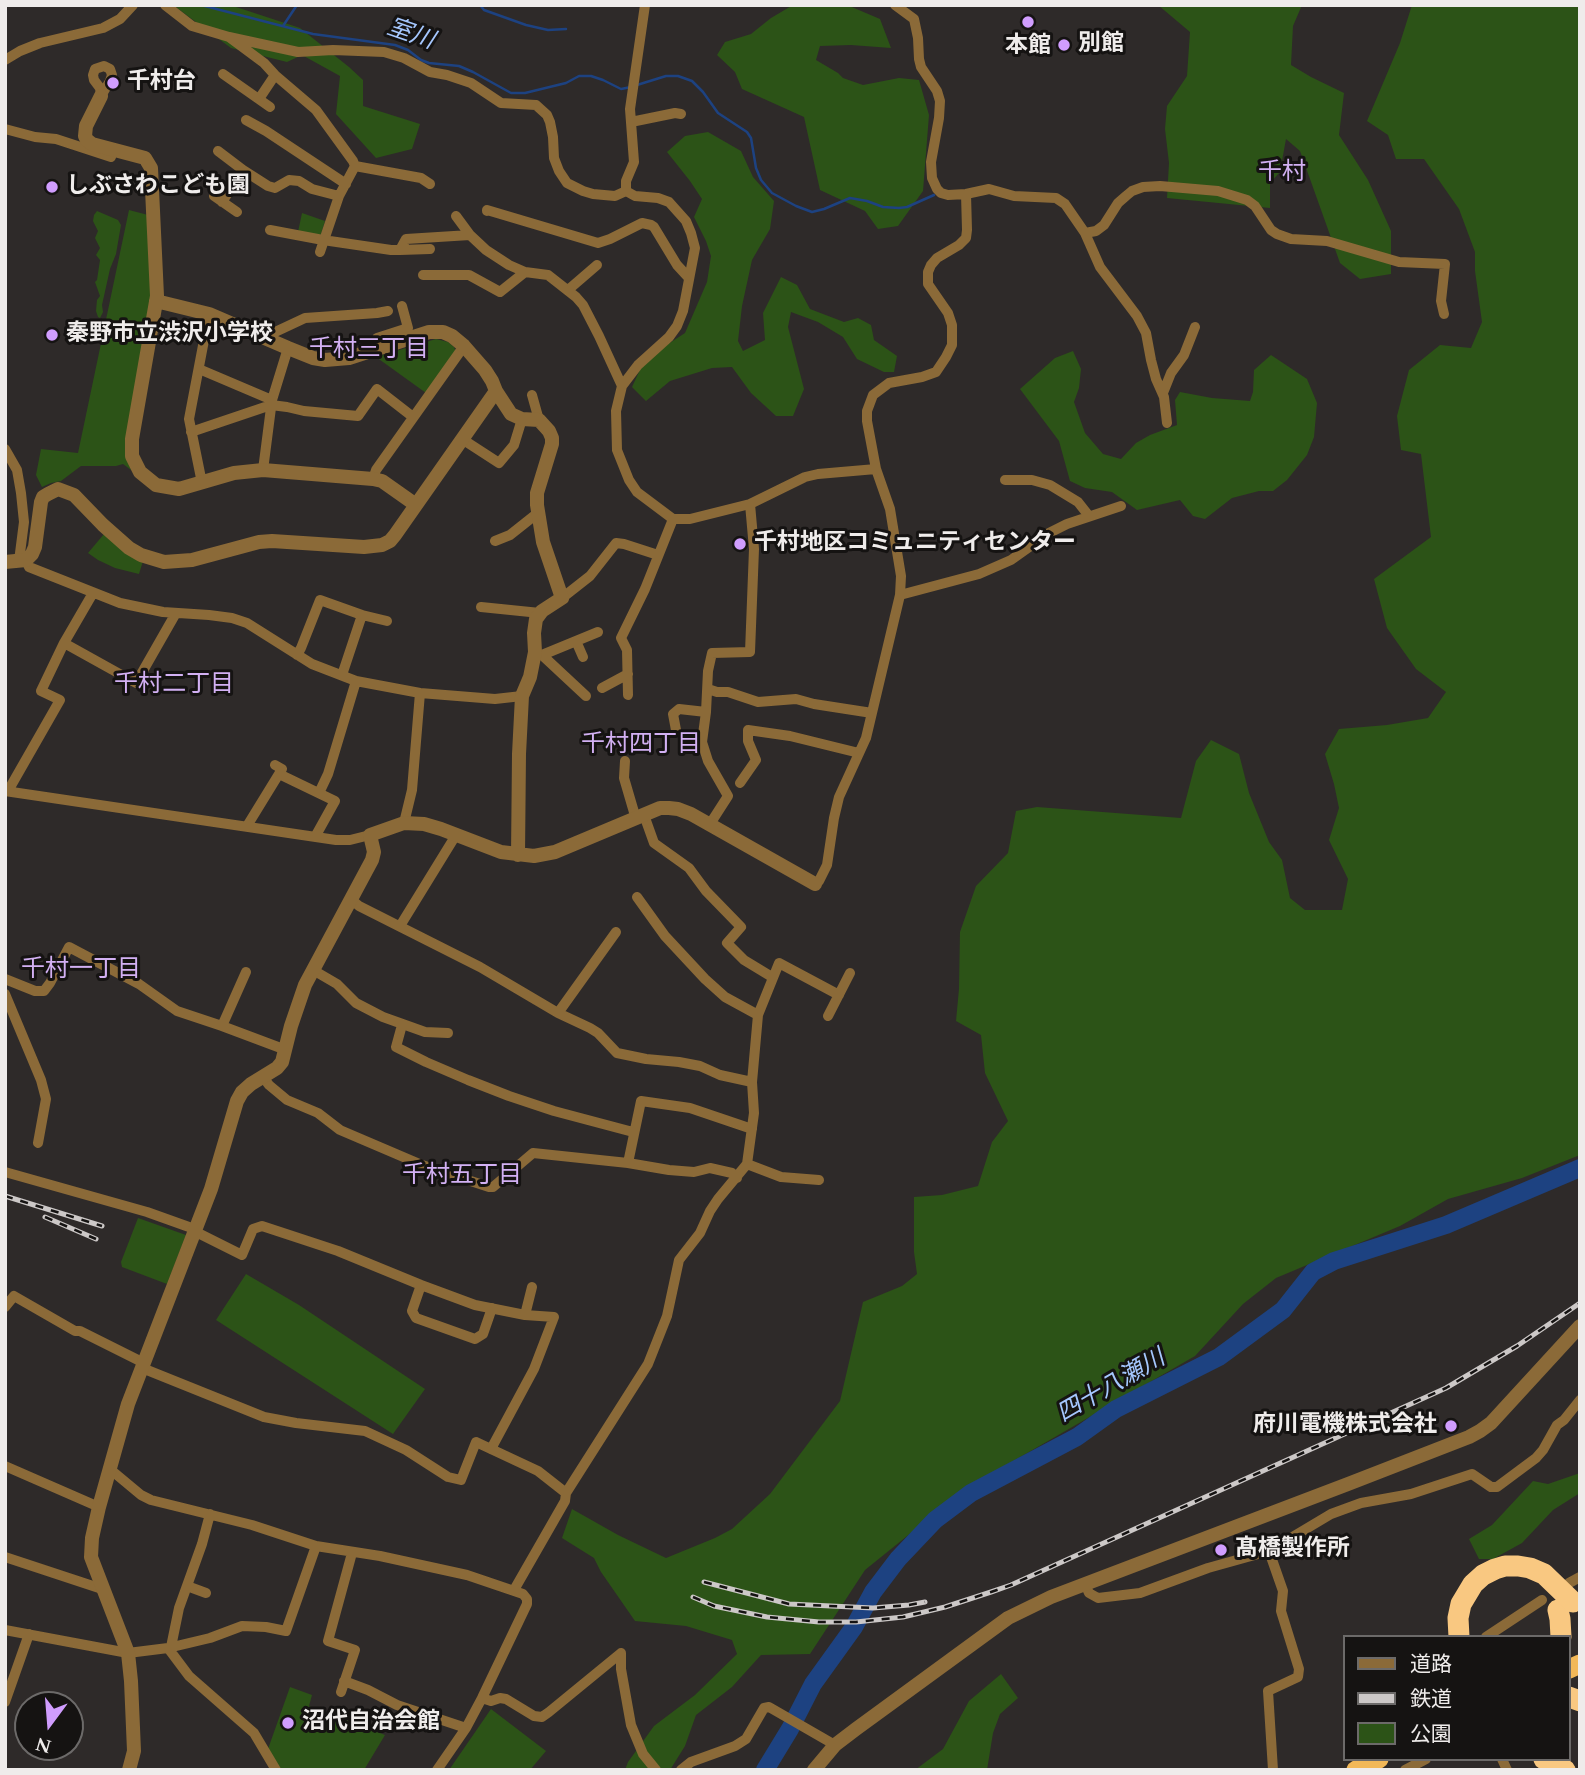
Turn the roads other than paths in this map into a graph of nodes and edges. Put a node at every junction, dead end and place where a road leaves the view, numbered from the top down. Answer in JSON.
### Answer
{"nodes":[{"id":1,"x":133,"y":5,"type":"edge"},
{"id":2,"x":165,"y":5,"type":"edge"},
{"id":3,"x":645,"y":5,"type":"edge"},
{"id":4,"x":895,"y":5,"type":"edge"},
{"id":5,"x":229,"y":37,"type":"junction"},
{"id":6,"x":5,"y":61,"type":"edge"},
{"id":7,"x":223,"y":74,"type":"dead end"},
{"id":8,"x":275,"y":75,"type":"junction"},
{"id":9,"x":101,"y":96,"type":"dead end"},
{"id":10,"x":259,"y":99,"type":"junction"},
{"id":11,"x":270,"y":107,"type":"dead end"},
{"id":12,"x":681,"y":114,"type":"dead end"},
{"id":13,"x":246,"y":120,"type":"dead end"},
{"id":14,"x":631,"y":122,"type":"junction"},
{"id":15,"x":5,"y":129,"type":"edge"},
{"id":16,"x":113,"y":150,"type":"junction"},
{"id":17,"x":218,"y":152,"type":"dead end"},
{"id":18,"x":355,"y":166,"type":"junction"},
{"id":19,"x":243,"y":170,"type":"junction"},
{"id":20,"x":346,"y":184,"type":"junction"},
{"id":21,"x":430,"y":184,"type":"dead end"},
{"id":22,"x":626,"y":191,"type":"junction"},
{"id":23,"x":966,"y":194,"type":"junction"},
{"id":24,"x":340,"y":196,"type":"junction"},
{"id":25,"x":487,"y":211,"type":"dead end"},
{"id":26,"x":237,"y":212,"type":"dead end"},
{"id":27,"x":456,"y":216,"type":"dead end"},
{"id":28,"x":270,"y":230,"type":"dead end"},
{"id":29,"x":1085,"y":233,"type":"junction"},
{"id":30,"x":470,"y":235,"type":"junction"},
{"id":31,"x":322,"y":246,"type":"junction"},
{"id":32,"x":400,"y":250,"type":"junction"},
{"id":33,"x":430,"y":250,"type":"dead end"},
{"id":34,"x":597,"y":265,"type":"dead end"},
{"id":35,"x":428,"y":272,"type":"dead end"},
{"id":36,"x":525,"y":272,"type":"junction"},
{"id":37,"x":689,"y":278,"type":"junction"},
{"id":38,"x":568,"y":290,"type":"junction"},
{"id":39,"x":156,"y":301,"type":"junction"},
{"id":40,"x":402,"y":306,"type":"dead end"},
{"id":41,"x":388,"y":311,"type":"dead end"},
{"id":42,"x":209,"y":314,"type":"junction"},
{"id":43,"x":1444,"y":314,"type":"dead end"},
{"id":44,"x":1195,"y":327,"type":"dead end"},
{"id":45,"x":268,"y":339,"type":"junction"},
{"id":46,"x":464,"y":346,"type":"junction"},
{"id":47,"x":288,"y":348,"type":"junction"},
{"id":48,"x":374,"y":350,"type":"junction"},
{"id":49,"x":200,"y":369,"type":"junction"},
{"id":50,"x":622,"y":386,"type":"junction"},
{"id":51,"x":496,"y":391,"type":"junction"},
{"id":52,"x":1163,"y":393,"type":"junction"},
{"id":53,"x":532,"y":395,"type":"dead end"},
{"id":54,"x":271,"y":403,"type":"junction"},
{"id":55,"x":414,"y":417,"type":"junction"},
{"id":56,"x":522,"y":419,"type":"junction"},
{"id":57,"x":539,"y":420,"type":"junction"},
{"id":58,"x":1167,"y":423,"type":"dead end"},
{"id":59,"x":191,"y":432,"type":"junction"},
{"id":60,"x":462,"y":439,"type":"junction"},
{"id":61,"x":5,"y":449,"type":"edge"},
{"id":62,"x":876,"y":469,"type":"junction"},
{"id":63,"x":263,"y":470,"type":"junction"},
{"id":64,"x":373,"y":479,"type":"junction"},
{"id":65,"x":1005,"y":480,"type":"dead end"},
{"id":66,"x":202,"y":483,"type":"junction"},
{"id":67,"x":750,"y":504,"type":"junction"},
{"id":68,"x":416,"y":505,"type":"junction"},
{"id":69,"x":1121,"y":506,"type":"dead end"},
{"id":70,"x":539,"y":512,"type":"junction"},
{"id":71,"x":1089,"y":516,"type":"junction"},
{"id":72,"x":673,"y":519,"type":"junction"},
{"id":73,"x":495,"y":541,"type":"dead end"},
{"id":74,"x":658,"y":555,"type":"junction"},
{"id":75,"x":17,"y":561,"type":"edge"},
{"id":76,"x":93,"y":593,"type":"junction"},
{"id":77,"x":900,"y":595,"type":"junction"},
{"id":78,"x":562,"y":598,"type":"junction"},
{"id":79,"x":481,"y":607,"type":"dead end"},
{"id":80,"x":176,"y":613,"type":"junction"},
{"id":81,"x":540,"y":613,"type":"junction"},
{"id":82,"x":362,"y":615,"type":"junction"},
{"id":83,"x":387,"y":621,"type":"dead end"},
{"id":84,"x":598,"y":632,"type":"dead end"},
{"id":85,"x":576,"y":641,"type":"junction"},
{"id":86,"x":64,"y":643,"type":"junction"},
{"id":87,"x":297,"y":655,"type":"junction"},
{"id":88,"x":538,"y":655,"type":"junction"},
{"id":89,"x":583,"y":657,"type":"dead end"},
{"id":90,"x":628,"y":674,"type":"junction"},
{"id":91,"x":342,"y":676,"type":"junction"},
{"id":92,"x":356,"y":681,"type":"junction"},
{"id":93,"x":602,"y":688,"type":"dead end"},
{"id":94,"x":708,"y":688,"type":"junction"},
{"id":95,"x":420,"y":693,"type":"junction"},
{"id":96,"x":628,"y":695,"type":"dead end"},
{"id":97,"x":522,"y":696,"type":"junction"},
{"id":98,"x":586,"y":696,"type":"dead end"},
{"id":99,"x":706,"y":712,"type":"junction"},
{"id":100,"x":872,"y":713,"type":"junction"},
{"id":101,"x":672,"y":725,"type":"dead end"},
{"id":102,"x":859,"y":753,"type":"junction"},
{"id":103,"x":625,"y":761,"type":"dead end"},
{"id":104,"x":740,"y":783,"type":"dead end"},
{"id":105,"x":7,"y":791,"type":"edge"},
{"id":106,"x":319,"y":793,"type":"junction"},
{"id":107,"x":640,"y":817,"type":"junction"},
{"id":108,"x":404,"y":823,"type":"junction"},
{"id":109,"x":710,"y":824,"type":"junction"},
{"id":110,"x":247,"y":826,"type":"junction"},
{"id":111,"x":370,"y":835,"type":"junction"},
{"id":112,"x":456,"y":835,"type":"junction"},
{"id":113,"x":315,"y":837,"type":"junction"},
{"id":114,"x":518,"y":855,"type":"junction"},
{"id":115,"x":815,"y":884,"type":"joint"},
{"id":116,"x":637,"y":897,"type":"dead end"},
{"id":117,"x":352,"y":900,"type":"junction"},
{"id":118,"x":400,"y":926,"type":"junction"},
{"id":119,"x":616,"y":932,"type":"dead end"},
{"id":120,"x":313,"y":970,"type":"junction"},
{"id":121,"x":246,"y":972,"type":"dead end"},
{"id":122,"x":850,"y":973,"type":"dead end"},
{"id":123,"x":772,"y":977,"type":"junction"},
{"id":124,"x":5,"y":979,"type":"edge"},
{"id":125,"x":5,"y":994,"type":"edge"},
{"id":126,"x":839,"y":995,"type":"junction"},
{"id":127,"x":558,"y":1013,"type":"junction"},
{"id":128,"x":758,"y":1015,"type":"junction"},
{"id":129,"x":828,"y":1016,"type":"dead end"},
{"id":130,"x":5,"y":1024,"type":"edge"},
{"id":131,"x":402,"y":1025,"type":"junction"},
{"id":132,"x":222,"y":1026,"type":"junction"},
{"id":133,"x":18,"y":1027,"type":"junction"},
{"id":134,"x":448,"y":1033,"type":"dead end"},
{"id":135,"x":286,"y":1051,"type":"junction"},
{"id":136,"x":263,"y":1077,"type":"junction"},
{"id":137,"x":751,"y":1082,"type":"junction"},
{"id":138,"x":752,"y":1129,"type":"junction"},
{"id":139,"x":633,"y":1132,"type":"junction"},
{"id":140,"x":38,"y":1143,"type":"dead end"},
{"id":141,"x":628,"y":1163,"type":"junction"},
{"id":142,"x":747,"y":1164,"type":"junction"},
{"id":143,"x":5,"y":1172,"type":"edge"},
{"id":144,"x":737,"y":1178,"type":"junction"},
{"id":145,"x":819,"y":1180,"type":"dead end"},
{"id":146,"x":195,"y":1230,"type":"junction"},
{"id":147,"x":421,"y":1285,"type":"junction"},
{"id":148,"x":532,"y":1287,"type":"dead end"},
{"id":149,"x":5,"y":1307,"type":"edge"},
{"id":150,"x":492,"y":1308,"type":"junction"},
{"id":151,"x":524,"y":1315,"type":"junction"},
{"id":152,"x":1580,"y":1326,"type":"edge"},
{"id":153,"x":143,"y":1365,"type":"junction"},
{"id":154,"x":1580,"y":1401,"type":"edge"},
{"id":155,"x":491,"y":1449,"type":"junction"},
{"id":156,"x":5,"y":1466,"type":"edge"},
{"id":157,"x":111,"y":1470,"type":"junction"},
{"id":158,"x":566,"y":1493,"type":"junction"},
{"id":159,"x":99,"y":1507,"type":"junction"},
{"id":160,"x":210,"y":1514,"type":"junction"},
{"id":161,"x":316,"y":1546,"type":"junction"},
{"id":162,"x":1269,"y":1551,"type":"junction"},
{"id":163,"x":352,"y":1553,"type":"junction"},
{"id":164,"x":5,"y":1558,"type":"edge"},
{"id":165,"x":1580,"y":1577,"type":"edge"},
{"id":166,"x":1085,"y":1584,"type":"junction"},
{"id":167,"x":187,"y":1586,"type":"junction"},
{"id":168,"x":102,"y":1589,"type":"junction"},
{"id":169,"x":514,"y":1590,"type":"junction"},
{"id":170,"x":206,"y":1593,"type":"dead end"},
{"id":171,"x":1564,"y":1601,"type":"edge"},
{"id":172,"x":5,"y":1630,"type":"edge"},
{"id":173,"x":29,"y":1634,"type":"junction"},
{"id":174,"x":1459,"y":1635,"type":"edge"},
{"id":175,"x":1471,"y":1635,"type":"edge"},
{"id":176,"x":1490,"y":1635,"type":"edge"},
{"id":177,"x":1562,"y":1635,"type":"edge"},
{"id":178,"x":169,"y":1647,"type":"junction"},
{"id":179,"x":128,"y":1653,"type":"junction"},
{"id":180,"x":482,"y":1698,"type":"junction"},
{"id":181,"x":5,"y":1702,"type":"edge"},
{"id":182,"x":466,"y":1728,"type":"junction"},
{"id":183,"x":829,"y":1741,"type":"junction"},
{"id":184,"x":1375,"y":1761,"type":"edge"},
{"id":185,"x":1422,"y":1761,"type":"edge"},
{"id":186,"x":1548,"y":1761,"type":"edge"},
{"id":187,"x":653,"y":1769,"type":"edge"},
{"id":188,"x":129,"y":1770,"type":"edge"},
{"id":189,"x":276,"y":1770,"type":"edge"},
{"id":190,"x":437,"y":1770,"type":"edge"},
{"id":191,"x":681,"y":1770,"type":"edge"},
{"id":192,"x":814,"y":1770,"type":"edge"},
{"id":193,"x":1273,"y":1770,"type":"edge"},
{"id":194,"x":1356,"y":1770,"type":"edge"},
{"id":195,"x":1405,"y":1770,"type":"edge"},
{"id":196,"x":1565,"y":1770,"type":"edge"}],
"edges":[{"from":1,"to":6,"type":"street"},
{"from":2,"to":5,"type":"street"},
{"from":3,"to":14,"type":"street"},
{"from":4,"to":23,"type":"street"},
{"from":5,"to":8,"type":"street"},
{"from":5,"to":22,"type":"street"},
{"from":7,"to":10,"type":"street"},
{"from":8,"to":10,"type":"street"},
{"from":8,"to":18,"type":"street"},
{"from":9,"to":16,"type":"street"},
{"from":10,"to":11,"type":"street"},
{"from":12,"to":14,"type":"street"},
{"from":13,"to":20,"type":"street"},
{"from":14,"to":22,"type":"street"},
{"from":15,"to":16,"type":"street"},
{"from":16,"to":39,"type":"street"},
{"from":17,"to":19,"type":"street"},
{"from":18,"to":20,"type":"street"},
{"from":18,"to":21,"type":"street"},
{"from":19,"to":24,"type":"street"},
{"from":19,"to":26,"type":"street"},
{"from":20,"to":24,"type":"street"},
{"from":22,"to":37,"type":"street"},
{"from":23,"to":29,"type":"street"},
{"from":23,"to":62,"type":"street"},
{"from":24,"to":31,"type":"street"},
{"from":25,"to":37,"type":"street"},
{"from":27,"to":30,"type":"street"},
{"from":28,"to":31,"type":"street"},
{"from":29,"to":43,"type":"street"},
{"from":29,"to":52,"type":"street"},
{"from":30,"to":32,"type":"street"},
{"from":30,"to":36,"type":"street"},
{"from":31,"to":32,"type":"street"},
{"from":32,"to":33,"type":"street"},
{"from":34,"to":38,"type":"street"},
{"from":35,"to":36,"type":"street"},
{"from":36,"to":38,"type":"street"},
{"from":37,"to":50,"type":"street"},
{"from":38,"to":50,"type":"street"},
{"from":39,"to":42,"type":"street"},
{"from":39,"to":66,"type":"street"},
{"from":40,"to":48,"type":"street"},
{"from":41,"to":45,"type":"street"},
{"from":42,"to":45,"type":"street"},
{"from":42,"to":49,"type":"street"},
{"from":44,"to":52,"type":"street"},
{"from":45,"to":47,"type":"street"},
{"from":46,"to":48,"type":"street"},
{"from":46,"to":51,"type":"street"},
{"from":46,"to":55,"type":"street"},
{"from":47,"to":48,"type":"street"},
{"from":47,"to":54,"type":"street"},
{"from":49,"to":54,"type":"street"},
{"from":49,"to":59,"type":"street"},
{"from":50,"to":72,"type":"street"},
{"from":51,"to":56,"type":"street"},
{"from":51,"to":60,"type":"street"},
{"from":52,"to":58,"type":"street"},
{"from":53,"to":57,"type":"street"},
{"from":54,"to":55,"type":"street"},
{"from":54,"to":59,"type":"street"},
{"from":54,"to":63,"type":"street"},
{"from":55,"to":64,"type":"street"},
{"from":56,"to":57,"type":"street"},
{"from":56,"to":60,"type":"street"},
{"from":57,"to":70,"type":"street"},
{"from":59,"to":66,"type":"street"},
{"from":60,"to":68,"type":"street"},
{"from":61,"to":75,"type":"street"},
{"from":62,"to":67,"type":"street"},
{"from":62,"to":77,"type":"street"},
{"from":63,"to":64,"type":"street"},
{"from":63,"to":66,"type":"street"},
{"from":64,"to":68,"type":"street"},
{"from":65,"to":71,"type":"street"},
{"from":67,"to":72,"type":"street"},
{"from":67,"to":94,"type":"street"},
{"from":68,"to":75,"type":"street"},
{"from":69,"to":71,"type":"street"},
{"from":70,"to":73,"type":"street"},
{"from":70,"to":78,"type":"street"},
{"from":71,"to":77,"type":"street"},
{"from":72,"to":74,"type":"street"},
{"from":74,"to":78,"type":"street"},
{"from":74,"to":90,"type":"street"},
{"from":75,"to":76,"type":"street"},
{"from":76,"to":80,"type":"street"},
{"from":76,"to":86,"type":"street"},
{"from":77,"to":100,"type":"street"},
{"from":78,"to":81,"type":"street"},
{"from":79,"to":81,"type":"street"},
{"from":80,"to":86,"type":"street"},
{"from":80,"to":87,"type":"street"},
{"from":81,"to":88,"type":"street"},
{"from":82,"to":83,"type":"street"},
{"from":82,"to":87,"type":"street"},
{"from":82,"to":91,"type":"street"},
{"from":84,"to":85,"type":"street"},
{"from":85,"to":88,"type":"street"},
{"from":85,"to":89,"type":"street"},
{"from":86,"to":105,"type":"street"},
{"from":87,"to":91,"type":"street"},
{"from":88,"to":97,"type":"street"},
{"from":88,"to":98,"type":"street"},
{"from":90,"to":93,"type":"street"},
{"from":90,"to":96,"type":"street"},
{"from":91,"to":92,"type":"street"},
{"from":92,"to":95,"type":"street"},
{"from":92,"to":106,"type":"street"},
{"from":94,"to":99,"type":"street"},
{"from":94,"to":100,"type":"street"},
{"from":95,"to":97,"type":"street"},
{"from":95,"to":108,"type":"street"},
{"from":97,"to":114,"type":"street"},
{"from":99,"to":101,"type":"street"},
{"from":99,"to":109,"type":"street"},
{"from":100,"to":102,"type":"street"},
{"from":102,"to":104,"type":"street"},
{"from":102,"to":115,"type":"street"},
{"from":103,"to":107,"type":"street"},
{"from":105,"to":110,"type":"street"},
{"from":106,"to":110,"type":"street"},
{"from":106,"to":113,"type":"street"},
{"from":107,"to":109,"type":"street"},
{"from":107,"to":114,"type":"street"},
{"from":107,"to":123,"type":"street"},
{"from":108,"to":111,"type":"street"},
{"from":108,"to":112,"type":"street"},
{"from":109,"to":115,"type":"street"},
{"from":110,"to":113,"type":"street"},
{"from":111,"to":113,"type":"street"},
{"from":111,"to":117,"type":"street"},
{"from":112,"to":114,"type":"street"},
{"from":112,"to":118,"type":"street"},
{"from":116,"to":128,"type":"street"},
{"from":117,"to":118,"type":"street"},
{"from":117,"to":120,"type":"street"},
{"from":118,"to":127,"type":"street"},
{"from":119,"to":127,"type":"street"},
{"from":120,"to":131,"type":"street"},
{"from":120,"to":135,"type":"street"},
{"from":121,"to":132,"type":"street"},
{"from":122,"to":126,"type":"street"},
{"from":123,"to":126,"type":"street"},
{"from":123,"to":128,"type":"street"},
{"from":124,"to":132,"type":"street"},
{"from":125,"to":133,"type":"street"},
{"from":126,"to":129,"type":"street"},
{"from":127,"to":137,"type":"street"},
{"from":128,"to":137,"type":"street"},
{"from":130,"to":133,"type":"street"},
{"from":131,"to":134,"type":"street"},
{"from":131,"to":139,"type":"street"},
{"from":132,"to":135,"type":"street"},
{"from":133,"to":140,"type":"street"},
{"from":135,"to":136,"type":"street"},
{"from":136,"to":141,"type":"street"},
{"from":136,"to":146,"type":"street"},
{"from":137,"to":138,"type":"street"},
{"from":138,"to":139,"type":"street"},
{"from":138,"to":142,"type":"street"},
{"from":139,"to":141,"type":"street"},
{"from":141,"to":144,"type":"street"},
{"from":142,"to":144,"type":"street"},
{"from":142,"to":145,"type":"street"},
{"from":143,"to":146,"type":"street"},
{"from":144,"to":158,"type":"street"},
{"from":146,"to":147,"type":"street"},
{"from":146,"to":153,"type":"street"},
{"from":147,"to":150,"type":"street"},
{"from":147,"to":150,"type":"street"},
{"from":148,"to":151,"type":"street"},
{"from":149,"to":153,"type":"street"},
{"from":150,"to":151,"type":"street"},
{"from":151,"to":155,"type":"street"},
{"from":152,"to":166,"type":"street"},
{"from":153,"to":155,"type":"street"},
{"from":153,"to":157,"type":"street"},
{"from":154,"to":162,"type":"street"},
{"from":155,"to":158,"type":"street"},
{"from":156,"to":159,"type":"street"},
{"from":157,"to":159,"type":"street"},
{"from":157,"to":160,"type":"street"},
{"from":158,"to":169,"type":"street"},
{"from":159,"to":168,"type":"street"},
{"from":160,"to":161,"type":"street"},
{"from":160,"to":167,"type":"street"},
{"from":161,"to":163,"type":"street"},
{"from":161,"to":178,"type":"street"},
{"from":162,"to":166,"type":"street"},
{"from":162,"to":193,"type":"street"},
{"from":163,"to":169,"type":"street"},
{"from":163,"to":182,"type":"street"},
{"from":164,"to":168,"type":"street"},
{"from":165,"to":171,"type":"street"},
{"from":166,"to":183,"type":"street"},
{"from":167,"to":170,"type":"street"},
{"from":167,"to":178,"type":"street"},
{"from":168,"to":179,"type":"street"},
{"from":169,"to":180,"type":"street"},
{"from":171,"to":174,"type":"highway","bridge":true},
{"from":171,"to":175,"type":"highway"},
{"from":171,"to":176,"type":"street"},
{"from":171,"to":177,"type":"highway"},
{"from":172,"to":173,"type":"street"},
{"from":173,"to":179,"type":"street"},
{"from":173,"to":181,"type":"street"},
{"from":178,"to":179,"type":"street"},
{"from":178,"to":189,"type":"street"},
{"from":179,"to":188,"type":"street"},
{"from":180,"to":182,"type":"street"},
{"from":180,"to":187,"type":"street"},
{"from":182,"to":190,"type":"street"},
{"from":183,"to":191,"type":"street"},
{"from":183,"to":192,"type":"street"},
{"from":184,"to":194,"type":"highway"},
{"from":185,"to":195,"type":"street"},
{"from":186,"to":196,"type":"highway"}]}
